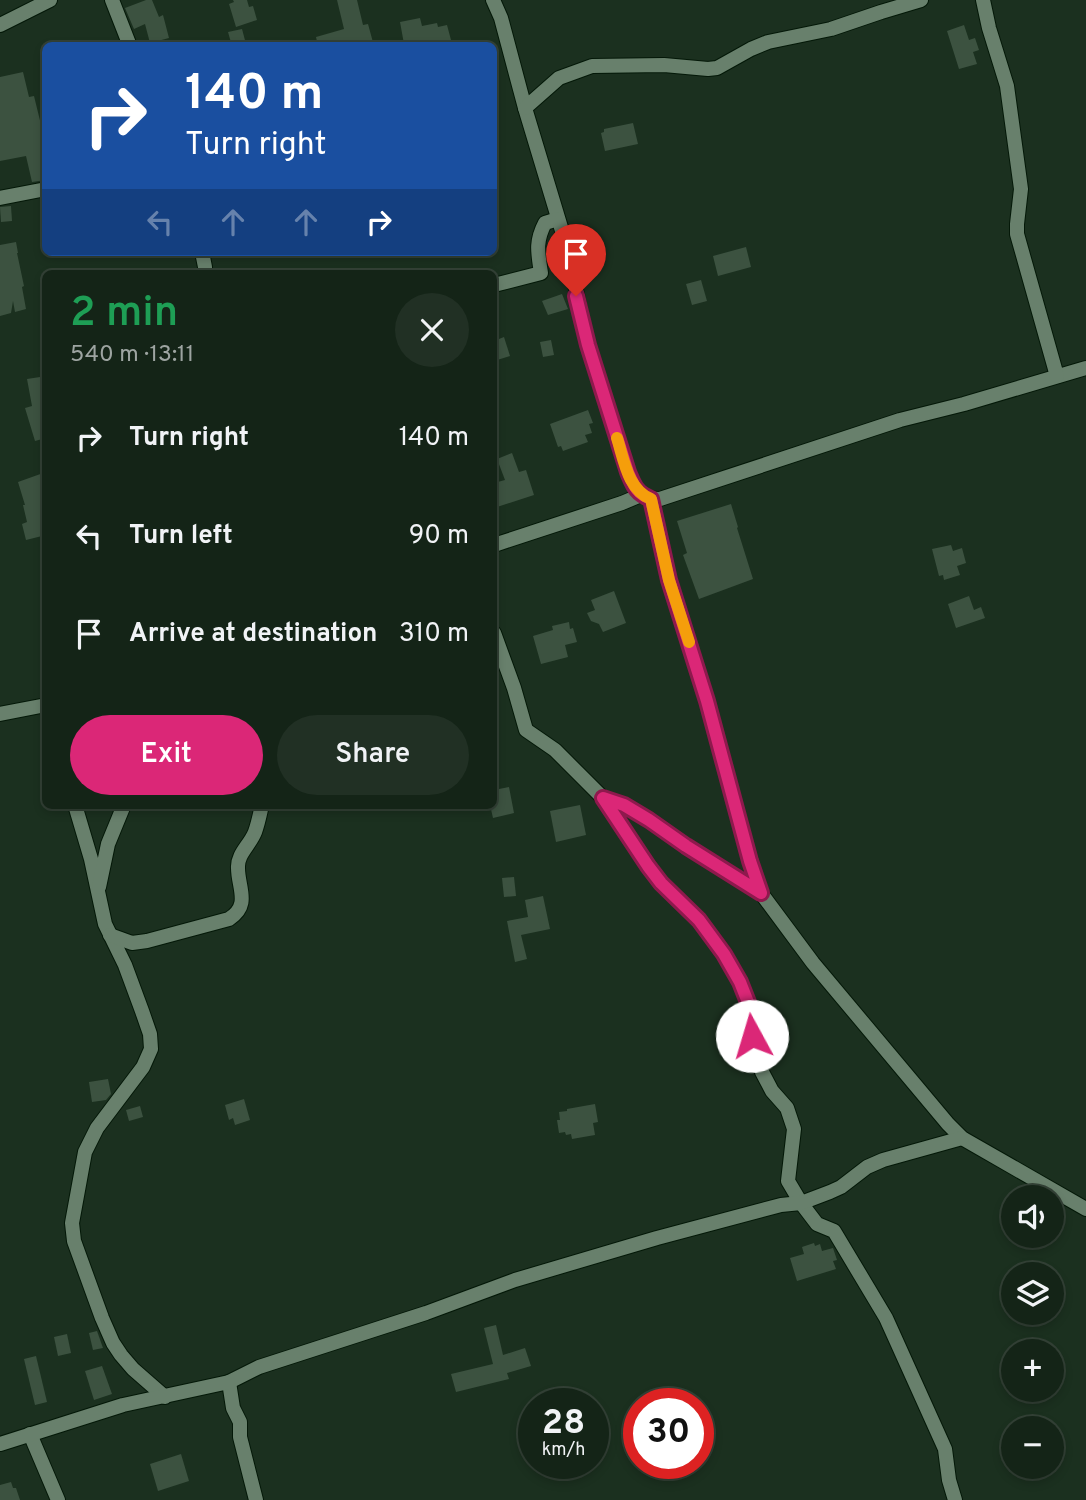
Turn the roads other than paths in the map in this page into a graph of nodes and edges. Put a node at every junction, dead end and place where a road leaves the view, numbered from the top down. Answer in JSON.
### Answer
{"nodes":[{"id":1,"x":50,"y":0,"type":"edge"},
{"id":2,"x":112,"y":0,"type":"edge"},
{"id":3,"x":493,"y":0,"type":"edge"},
{"id":4,"x":922,"y":0,"type":"edge"},
{"id":5,"x":983,"y":0,"type":"edge"},
{"id":6,"x":0,"y":25,"type":"edge"},
{"id":7,"x":129,"y":42,"type":"edge"},
{"id":8,"x":526,"y":108,"type":"junction"},
{"id":9,"x":42,"y":190,"type":"edge"},
{"id":10,"x":0,"y":198,"type":"edge"},
{"id":11,"x":558,"y":219,"type":"junction"},
{"id":12,"x":497,"y":284,"type":"edge"},
{"id":13,"x":1086,"y":368,"type":"edge"},
{"id":14,"x":1058,"y":376,"type":"junction"},
{"id":15,"x":646,"y":497,"type":"junction"},
{"id":16,"x":497,"y":544,"type":"edge"},
{"id":17,"x":497,"y":641,"type":"edge"},
{"id":18,"x":42,"y":707,"type":"edge"},
{"id":19,"x":0,"y":714,"type":"edge"},
{"id":20,"x":603,"y":798,"type":"junction"},
{"id":21,"x":76,"y":809,"type":"edge"},
{"id":22,"x":122,"y":809,"type":"edge"},
{"id":23,"x":261,"y":809,"type":"edge"},
{"id":24,"x":98,"y":891,"type":"junction"},
{"id":25,"x":761,"y":893,"type":"junction"},
{"id":26,"x":110,"y":935,"type":"junction"},
{"id":27,"x":962,"y":1138,"type":"junction"},
{"id":28,"x":801,"y":1203,"type":"junction"},
{"id":29,"x":1086,"y":1209,"type":"edge"},
{"id":30,"x":229,"y":1382,"type":"junction"},
{"id":31,"x":165,"y":1397,"type":"junction"},
{"id":32,"x":30,"y":1434,"type":"junction"},
{"id":33,"x":0,"y":1444,"type":"edge"},
{"id":34,"x":58,"y":1500,"type":"edge"},
{"id":35,"x":256,"y":1500,"type":"edge"},
{"id":36,"x":956,"y":1500,"type":"edge"}],
"edges":[{"from":1,"to":6,"type":"street"},
{"from":2,"to":7,"type":"street"},
{"from":3,"to":8,"type":"street"},
{"from":4,"to":8,"type":"street"},
{"from":5,"to":14,"type":"street"},
{"from":8,"to":11,"type":"street"},
{"from":9,"to":10,"type":"street"},
{"from":11,"to":12,"type":"street"},
{"from":11,"to":15,"type":"street"},
{"from":13,"to":14,"type":"street"},
{"from":14,"to":15,"type":"street"},
{"from":15,"to":16,"type":"street"},
{"from":15,"to":25,"type":"street"},
{"from":17,"to":20,"type":"street"},
{"from":18,"to":19,"type":"street"},
{"from":20,"to":25,"type":"street"},
{"from":20,"to":28,"type":"street"},
{"from":21,"to":24,"type":"street"},
{"from":22,"to":24,"type":"street"},
{"from":23,"to":26,"type":"street"},
{"from":24,"to":26,"type":"street"},
{"from":25,"to":27,"type":"street"},
{"from":26,"to":31,"type":"street"},
{"from":27,"to":28,"type":"street"},
{"from":27,"to":29,"type":"street"},
{"from":28,"to":30,"type":"street"},
{"from":28,"to":36,"type":"street"},
{"from":30,"to":31,"type":"street"},
{"from":30,"to":35,"type":"street"},
{"from":31,"to":32,"type":"street"},
{"from":32,"to":33,"type":"street"},
{"from":32,"to":34,"type":"street"}]}
